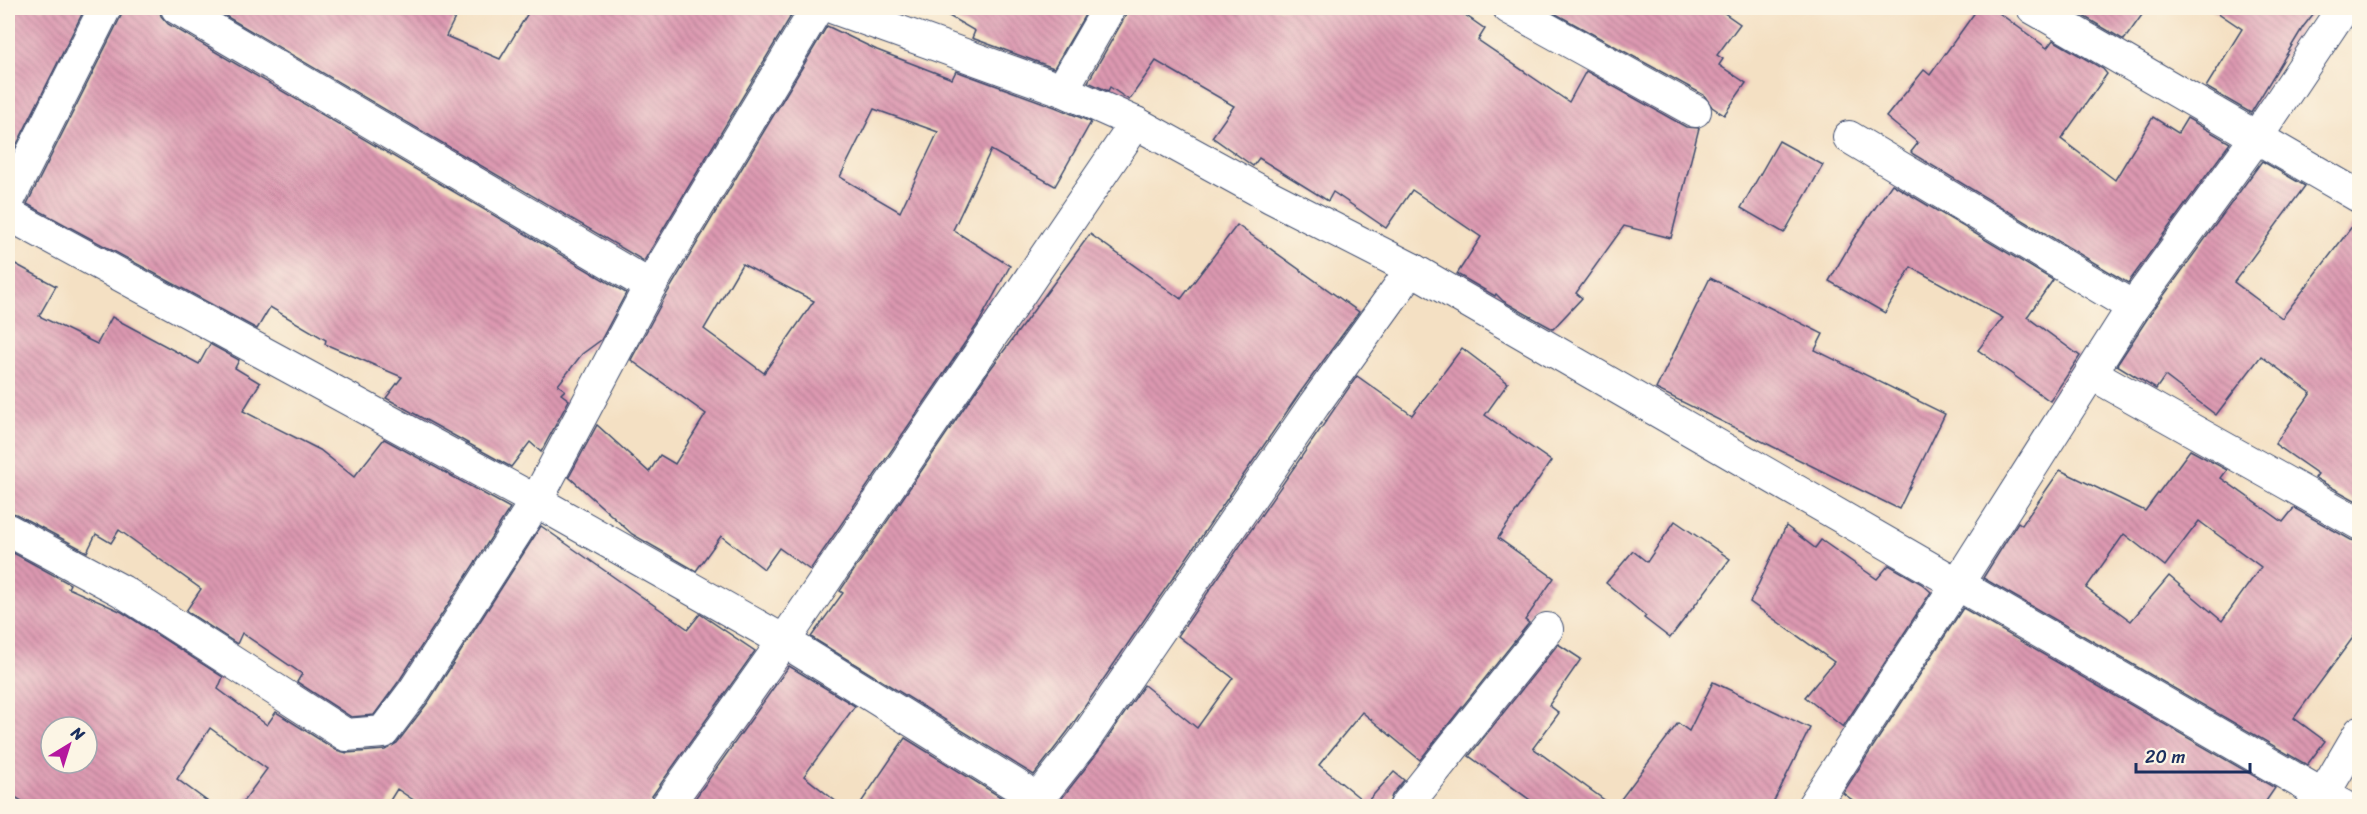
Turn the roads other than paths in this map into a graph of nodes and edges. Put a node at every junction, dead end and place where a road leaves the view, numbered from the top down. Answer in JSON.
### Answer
{"nodes":[{"id":1,"x":105,"y":8,"type":"edge"},
{"id":2,"x":177,"y":8,"type":"edge"},
{"id":3,"x":817,"y":8,"type":"edge"},
{"id":4,"x":834,"y":8,"type":"edge"},
{"id":5,"x":1109,"y":8,"type":"edge"},
{"id":6,"x":1509,"y":8,"type":"edge"},
{"id":7,"x":2033,"y":8,"type":"edge"},
{"id":8,"x":2343,"y":8,"type":"edge"},
{"id":9,"x":1062,"y":90,"type":"junction"},
{"id":10,"x":1695,"y":111,"type":"dead end"},
{"id":11,"x":1136,"y":123,"type":"junction"},
{"id":12,"x":1850,"y":137,"type":"dead end"},
{"id":13,"x":2256,"y":138,"type":"junction"},
{"id":14,"x":2360,"y":197,"type":"edge"},
{"id":15,"x":8,"y":201,"type":"edge"},
{"id":16,"x":8,"y":214,"type":"edge"},
{"id":17,"x":1412,"y":269,"type":"junction"},
{"id":18,"x":650,"y":286,"type":"junction"},
{"id":19,"x":2133,"y":308,"type":"junction"},
{"id":20,"x":2092,"y":374,"type":"junction"},
{"id":21,"x":536,"y":501,"type":"junction"},
{"id":22,"x":2360,"y":524,"type":"edge"},
{"id":23,"x":8,"y":530,"type":"edge"},
{"id":24,"x":1958,"y":583,"type":"junction"},
{"id":25,"x":1546,"y":629,"type":"dead end"},
{"id":26,"x":784,"y":641,"type":"junction"},
{"id":27,"x":2360,"y":732,"type":"edge"},
{"id":28,"x":1036,"y":803,"type":"edge"},
{"id":29,"x":2327,"y":803,"type":"edge"},
{"id":30,"x":1820,"y":804,"type":"edge"},
{"id":31,"x":667,"y":807,"type":"edge"},
{"id":32,"x":1406,"y":807,"type":"edge"}],
"edges":[{"from":1,"to":15,"type":"street"},
{"from":2,"to":18,"type":"street"},
{"from":3,"to":18,"type":"street"},
{"from":4,"to":9,"type":"street"},
{"from":5,"to":9,"type":"street"},
{"from":6,"to":10,"type":"street"},
{"from":7,"to":13,"type":"street"},
{"from":8,"to":13,"type":"street"},
{"from":9,"to":11,"type":"street"},
{"from":11,"to":17,"type":"street"},
{"from":11,"to":26,"type":"street"},
{"from":12,"to":19,"type":"street"},
{"from":13,"to":14,"type":"street"},
{"from":13,"to":19,"type":"street"},
{"from":16,"to":21,"type":"street"},
{"from":17,"to":24,"type":"street"},
{"from":17,"to":28,"type":"street"},
{"from":18,"to":21,"type":"street"},
{"from":19,"to":20,"type":"street"},
{"from":20,"to":22,"type":"street"},
{"from":20,"to":24,"type":"street"},
{"from":21,"to":23,"type":"street"},
{"from":21,"to":26,"type":"street"},
{"from":24,"to":29,"type":"street"},
{"from":24,"to":30,"type":"street"},
{"from":25,"to":32,"type":"street"},
{"from":26,"to":28,"type":"street"},
{"from":26,"to":31,"type":"street"},
{"from":27,"to":29,"type":"street"}]}
